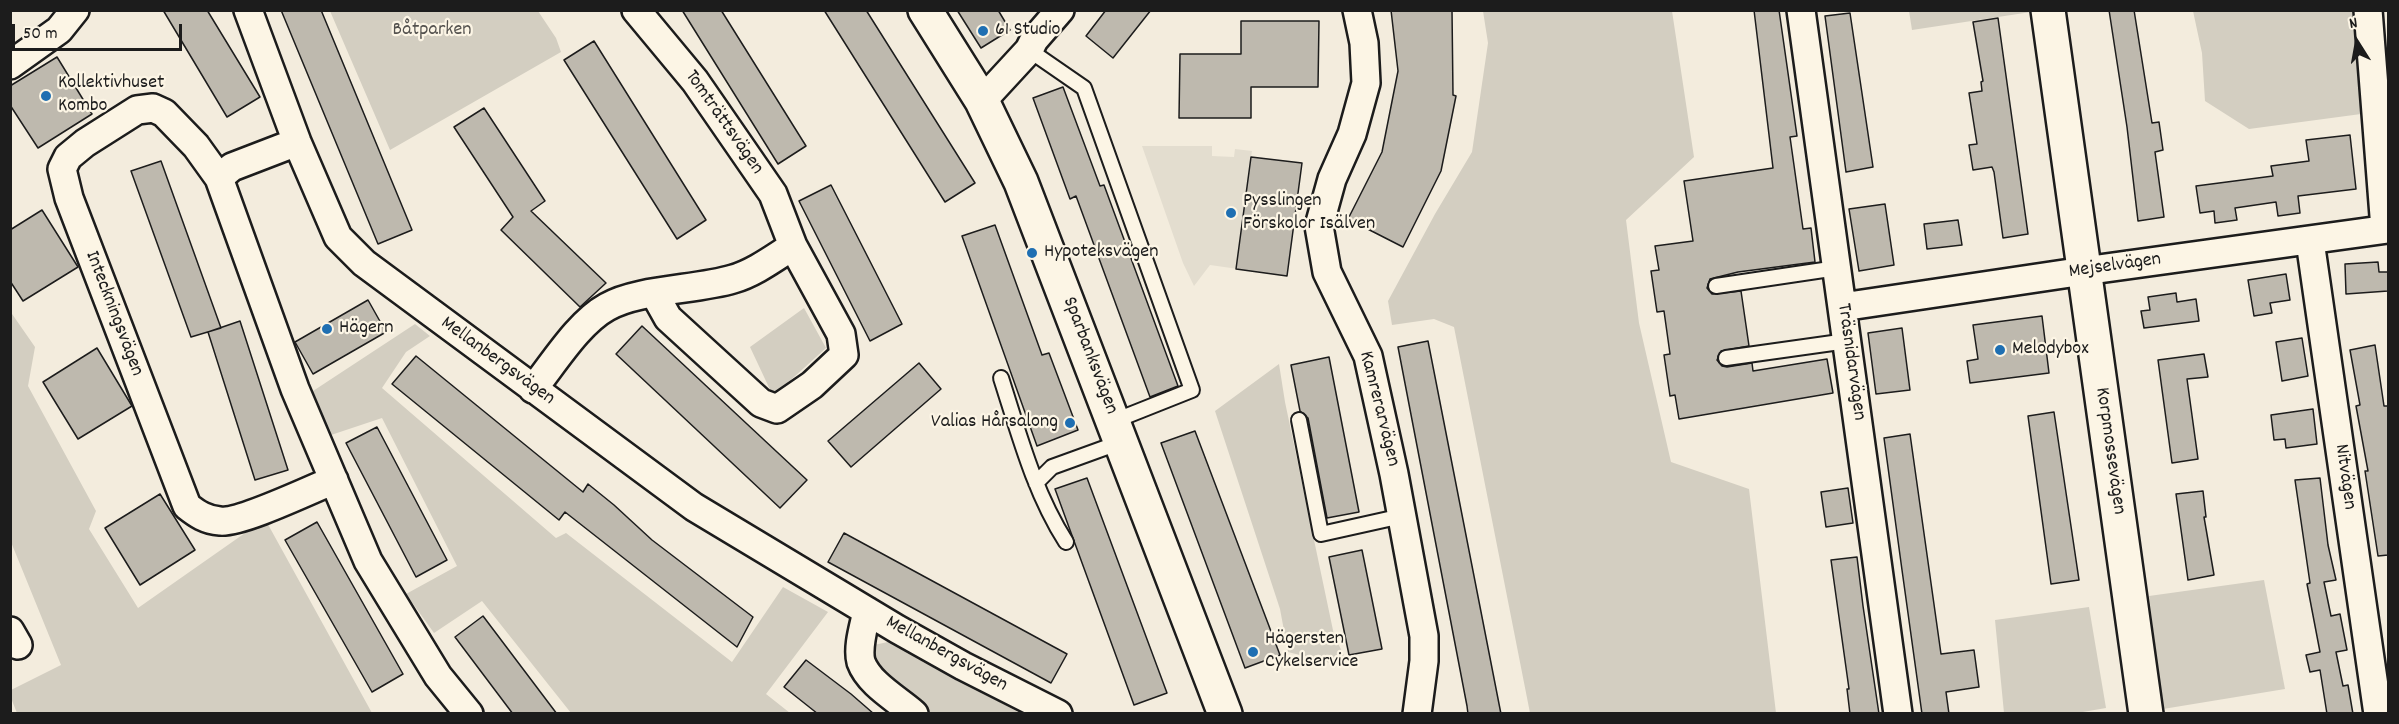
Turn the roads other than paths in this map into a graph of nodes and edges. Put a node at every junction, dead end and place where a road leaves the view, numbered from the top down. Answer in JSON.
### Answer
{"nodes":[{"id":1,"x":75,"y":10,"type":"edge"},
{"id":2,"x":248,"y":10,"type":"edge"},
{"id":3,"x":636,"y":10,"type":"edge"},
{"id":4,"x":926,"y":10,"type":"edge"},
{"id":5,"x":1060,"y":10,"type":"edge"},
{"id":6,"x":1357,"y":10,"type":"edge"},
{"id":7,"x":1801,"y":10,"type":"edge"},
{"id":8,"x":2048,"y":10,"type":"edge"},
{"id":9,"x":2368,"y":10,"type":"edge"},
{"id":10,"x":1029,"y":50,"type":"junction"},
{"id":11,"x":10,"y":65,"type":"edge"},
{"id":12,"x":982,"y":101,"type":"junction"},
{"id":13,"x":297,"y":142,"type":"junction"},
{"id":14,"x":219,"y":178,"type":"junction"},
{"id":15,"x":2387,"y":229,"type":"edge"},
{"id":16,"x":2310,"y":241,"type":"junction"},
{"id":17,"x":793,"y":246,"type":"junction"},
{"id":18,"x":1837,"y":268,"type":"junction"},
{"id":19,"x":2084,"y":270,"type":"junction"},
{"id":20,"x":1716,"y":286,"type":"dead end"},
{"id":21,"x":654,"y":293,"type":"junction"},
{"id":22,"x":1842,"y":307,"type":"junction"},
{"id":23,"x":1847,"y":341,"type":"junction"},
{"id":24,"x":1726,"y":358,"type":"dead end"},
{"id":25,"x":1001,"y":378,"type":"dead end"},
{"id":26,"x":533,"y":389,"type":"junction"},
{"id":27,"x":1299,"y":420,"type":"dead end"},
{"id":28,"x":1118,"y":431,"type":"junction"},
{"id":29,"x":334,"y":480,"type":"junction"},
{"id":30,"x":1036,"y":483,"type":"junction"},
{"id":31,"x":1402,"y":516,"type":"junction"},
{"id":32,"x":1066,"y":542,"type":"dead end"},
{"id":33,"x":867,"y":611,"type":"junction"},
{"id":34,"x":468,"y":714,"type":"edge"},
{"id":35,"x":914,"y":714,"type":"edge"},
{"id":36,"x":1058,"y":714,"type":"edge"},
{"id":37,"x":1225,"y":714,"type":"edge"},
{"id":38,"x":1418,"y":714,"type":"edge"},
{"id":39,"x":1899,"y":714,"type":"edge"},
{"id":40,"x":2146,"y":714,"type":"edge"},
{"id":41,"x":2379,"y":714,"type":"edge"}],
"edges":[{"from":1,"to":11,"type":"street"},
{"from":2,"to":13,"type":"street","name":"Mellanbergsvägen"},
{"from":3,"to":17,"type":"street","name":"Tomträttsvägen"},
{"from":4,"to":12,"type":"street","name":"Sparbanksvägen"},
{"from":5,"to":10,"type":"street"},
{"from":6,"to":31,"type":"street","name":"Kamrerarvägen"},
{"from":7,"to":18,"type":"street","name":"Träsnidarvägen"},
{"from":8,"to":19,"type":"street","name":"Korpmossevägen"},
{"from":9,"to":15,"type":"street"},
{"from":10,"to":12,"type":"street"},
{"from":10,"to":28,"type":"lane"},
{"from":12,"to":28,"type":"street","name":"Sparbanksvägen"},
{"from":13,"to":14,"type":"street"},
{"from":13,"to":26,"type":"street","name":"Mellanbergsvägen"},
{"from":14,"to":29,"type":"street","name":"Inteckningsvägen"},
{"from":14,"to":29,"type":"street","name":"Inteckningsvägen"},
{"from":15,"to":16,"type":"street","name":"Mejselvägen"},
{"from":16,"to":19,"type":"street","name":"Mejselvägen"},
{"from":16,"to":41,"type":"street","name":"Nitvägen"},
{"from":17,"to":21,"type":"street"},
{"from":17,"to":21,"type":"street","name":"Tomträttsvägen"},
{"from":18,"to":20,"type":"lane"},
{"from":18,"to":22,"type":"street","name":"Träsnidarvägen"},
{"from":19,"to":22,"type":"street","name":"Mejselvägen"},
{"from":19,"to":40,"type":"street","name":"Korpmossevägen"},
{"from":21,"to":26,"type":"street"},
{"from":22,"to":23,"type":"street","name":"Träsnidarvägen"},
{"from":23,"to":24,"type":"lane"},
{"from":23,"to":39,"type":"street","name":"Träsnidarvägen"},
{"from":25,"to":30,"type":"lane"},
{"from":26,"to":33,"type":"street","name":"Mellanbergsvägen"},
{"from":27,"to":31,"type":"lane"},
{"from":28,"to":30,"type":"lane"},
{"from":28,"to":37,"type":"street","name":"Sparbanksvägen"},
{"from":29,"to":34,"type":"street","name":"Inteckningsvägen"},
{"from":30,"to":32,"type":"lane"},
{"from":31,"to":38,"type":"street","name":"Kamrerarvägen"},
{"from":33,"to":35,"type":"street","name":"Mellanbergsvägen"},
{"from":33,"to":36,"type":"street","name":"Mellanbergsvägen"}]}
